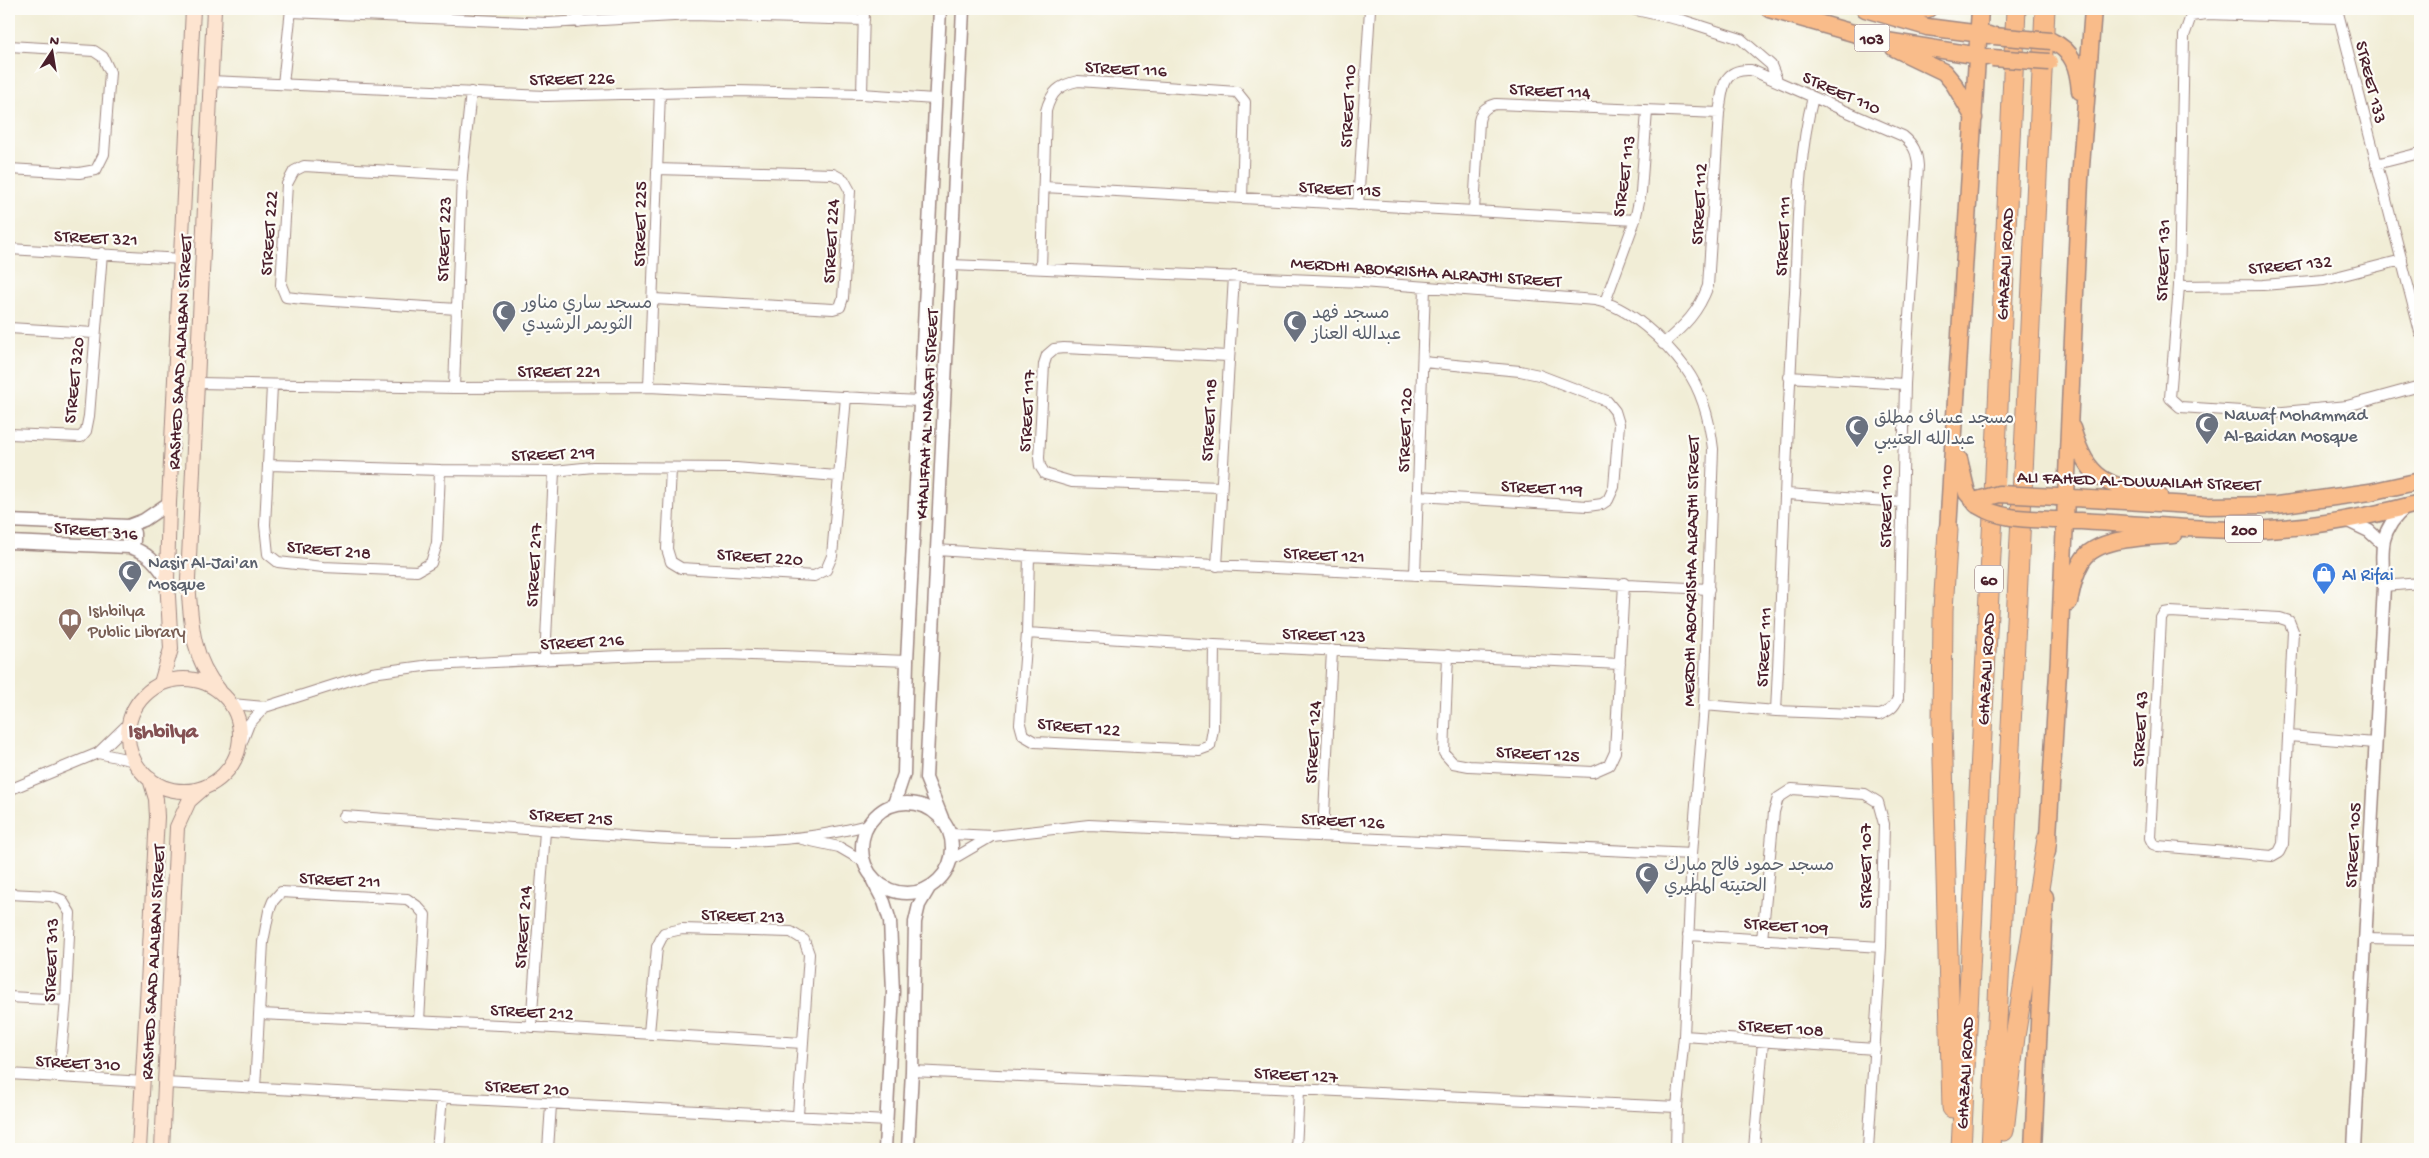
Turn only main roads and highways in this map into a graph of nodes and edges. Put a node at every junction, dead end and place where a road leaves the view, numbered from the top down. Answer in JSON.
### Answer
{"nodes":[{"id":1,"x":193,"y":9,"type":"edge"},
{"id":2,"x":214,"y":9,"type":"edge"},
{"id":3,"x":1769,"y":9,"type":"edge"},
{"id":4,"x":1865,"y":9,"type":"edge"},
{"id":5,"x":1872,"y":9,"type":"edge"},
{"id":6,"x":1928,"y":9,"type":"edge"},
{"id":7,"x":1980,"y":9,"type":"edge"},
{"id":8,"x":2016,"y":9,"type":"edge"},
{"id":9,"x":2046,"y":9,"type":"edge"},
{"id":10,"x":2092,"y":9,"type":"edge"},
{"id":11,"x":1986,"y":35,"type":"junction"},
{"id":12,"x":1874,"y":39,"type":"junction"},
{"id":13,"x":2072,"y":56,"type":"junction"},
{"id":14,"x":1985,"y":57,"type":"junction"},
{"id":15,"x":1974,"y":118,"type":"junction"},
{"id":16,"x":2083,"y":138,"type":"junction"},
{"id":17,"x":2068,"y":415,"type":"junction"},
{"id":18,"x":1955,"y":434,"type":"junction"},
{"id":19,"x":2420,"y":481,"type":"edge"},
{"id":20,"x":2061,"y":497,"type":"junction"},
{"id":21,"x":1977,"y":502,"type":"junction"},
{"id":22,"x":2413,"y":504,"type":"edge"},
{"id":23,"x":2208,"y":506,"type":"junction"},
{"id":24,"x":2061,"y":520,"type":"junction"},
{"id":25,"x":1948,"y":530,"type":"junction"},
{"id":26,"x":2236,"y":530,"type":"junction"},
{"id":27,"x":2059,"y":656,"type":"junction"},
{"id":28,"x":161,"y":683,"type":"junction"},
{"id":29,"x":220,"y":690,"type":"junction"},
{"id":30,"x":150,"y":780,"type":"junction"},
{"id":31,"x":205,"y":787,"type":"junction"},
{"id":32,"x":2047,"y":839,"type":"junction"},
{"id":33,"x":139,"y":1149,"type":"edge"},
{"id":34,"x":162,"y":1149,"type":"edge"},
{"id":35,"x":1954,"y":1149,"type":"edge"},
{"id":36,"x":1961,"y":1149,"type":"edge"},
{"id":37,"x":1991,"y":1149,"type":"edge"},
{"id":38,"x":2002,"y":1149,"type":"edge"},
{"id":39,"x":2032,"y":1149,"type":"edge"}],
"edges":[{"from":1,"to":28,"type":"main road","name":"RASHED SAAD ALALBAN STREET"},
{"from":2,"to":29,"type":"main road","name":"RASHED SAAD ALALBAN STREET"},
{"from":3,"to":12,"type":"main road","number":"103"},
{"from":4,"to":11,"type":"main road","number":"103"},
{"from":5,"to":6,"type":"main road"},
{"from":7,"to":11,"type":"main road"},
{"from":8,"to":36,"type":"highway","name":"GHAZALI ROAD","number":"60"},
{"from":9,"to":37,"type":"highway","name":"GHAZALI ROAD","number":"60"},
{"from":10,"to":13,"type":"main road"},
{"from":10,"to":16,"type":"main road"},
{"from":11,"to":13,"type":"main road","number":"103","bridge":true},
{"from":11,"to":14,"type":"main road"},
{"from":12,"to":14,"type":"main road","number":"103"},
{"from":12,"to":15,"type":"main road"},
{"from":13,"to":14,"type":"main road","number":"103","bridge":true},
{"from":13,"to":16,"type":"main road"},
{"from":14,"to":15,"type":"main road"},
{"from":15,"to":18,"type":"main road"},
{"from":16,"to":17,"type":"main road"},
{"from":17,"to":20,"type":"main road"},
{"from":17,"to":23,"type":"main road"},
{"from":18,"to":21,"type":"main road"},
{"from":18,"to":25,"type":"main road"},
{"from":19,"to":23,"type":"main road","name":"ALI FAHED AL-DUWAILAH STREET","number":"200"},
{"from":20,"to":21,"type":"main road","name":"ALI FAHED AL-DUWAILAH STREET","number":"200","bridge":true},
{"from":20,"to":23,"type":"main road","name":"ALI FAHED AL-DUWAILAH STREET","number":"200"},
{"from":20,"to":24,"type":"main road"},
{"from":21,"to":24,"type":"main road","number":"200","bridge":true},
{"from":21,"to":25,"type":"main road"},
{"from":22,"to":26,"type":"main road","number":"200"},
{"from":24,"to":26,"type":"main road","number":"200"},
{"from":24,"to":27,"type":"main road"},
{"from":25,"to":35,"type":"highway"},
{"from":26,"to":27,"type":"main road"},
{"from":27,"to":32,"type":"main road"},
{"from":28,"to":29,"type":"main road"},
{"from":28,"to":30,"type":"main road"},
{"from":29,"to":31,"type":"main road"},
{"from":30,"to":31,"type":"main road"},
{"from":30,"to":33,"type":"main road","name":"RASHED SAAD ALALBAN STREET"},
{"from":31,"to":34,"type":"main road","name":"RASHED SAAD ALALBAN STREET"},
{"from":32,"to":38,"type":"highway"},
{"from":32,"to":39,"type":"main road"}]}
